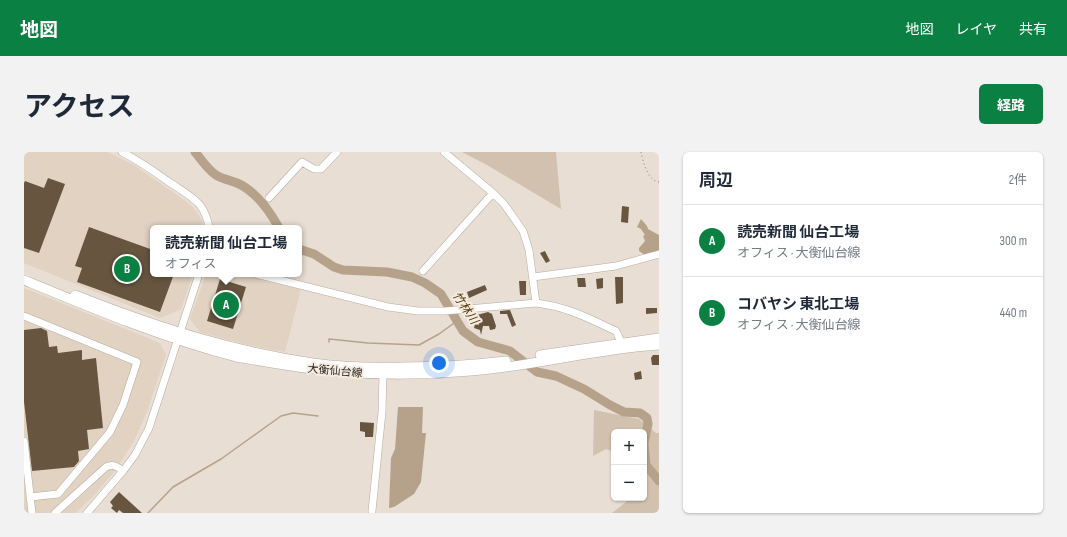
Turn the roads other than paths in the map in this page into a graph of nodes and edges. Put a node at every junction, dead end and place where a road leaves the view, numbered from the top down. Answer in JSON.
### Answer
{"nodes":[{"id":1,"x":122,"y":152,"type":"edge"},
{"id":2,"x":337,"y":152,"type":"edge"},
{"id":3,"x":444,"y":152,"type":"edge"},
{"id":4,"x":493,"y":193,"type":"junction"},
{"id":5,"x":269,"y":198,"type":"dead end"},
{"id":6,"x":208,"y":225,"type":"edge"},
{"id":7,"x":659,"y":254,"type":"edge"},
{"id":8,"x":423,"y":271,"type":"dead end"},
{"id":9,"x":24,"y":274,"type":"edge"},
{"id":10,"x":198,"y":277,"type":"edge"},
{"id":11,"x":268,"y":277,"type":"edge"},
{"id":12,"x":533,"y":277,"type":"junction"},
{"id":13,"x":24,"y":280,"type":"edge"},
{"id":14,"x":536,"y":303,"type":"junction"},
{"id":15,"x":24,"y":316,"type":"edge"},
{"id":16,"x":179,"y":337,"type":"junction"},
{"id":17,"x":659,"y":338,"type":"edge"},
{"id":18,"x":621,"y":342,"type":"junction"},
{"id":19,"x":659,"y":345,"type":"edge"},
{"id":20,"x":538,"y":358,"type":"junction"},
{"id":21,"x":508,"y":363,"type":"junction"},
{"id":22,"x":383,"y":374,"type":"junction"},
{"id":23,"x":24,"y":441,"type":"edge"},
{"id":24,"x":123,"y":471,"type":"junction"},
{"id":25,"x":30,"y":497,"type":"junction"},
{"id":26,"x":372,"y":511,"type":"dead end"},
{"id":27,"x":32,"y":513,"type":"edge"},
{"id":28,"x":55,"y":513,"type":"edge"},
{"id":29,"x":87,"y":513,"type":"edge"}],
"edges":[{"from":1,"to":6,"type":"street"},
{"from":2,"to":5,"type":"street"},
{"from":3,"to":4,"type":"street"},
{"from":4,"to":8,"type":"street"},
{"from":4,"to":12,"type":"street"},
{"from":7,"to":12,"type":"street"},
{"from":9,"to":16,"type":"main road","name":"大衡仙台線"},
{"from":10,"to":16,"type":"street"},
{"from":11,"to":14,"type":"street"},
{"from":12,"to":14,"type":"street"},
{"from":13,"to":16,"type":"main road","name":"大衡仙台線"},
{"from":14,"to":18,"type":"street"},
{"from":15,"to":25,"type":"street"},
{"from":16,"to":21,"type":"main road","name":"大衡仙台線"},
{"from":16,"to":22,"type":"main road","name":"大衡仙台線"},
{"from":16,"to":24,"type":"street"},
{"from":17,"to":18,"type":"main road","name":"大衡仙台線"},
{"from":18,"to":20,"type":"main road","name":"大衡仙台線"},
{"from":19,"to":20,"type":"main road","name":"大衡仙台線"},
{"from":20,"to":21,"type":"main road","name":"大衡仙台線"},
{"from":21,"to":22,"type":"main road","name":"大衡仙台線"},
{"from":22,"to":26,"type":"street"},
{"from":23,"to":25,"type":"street"},
{"from":24,"to":28,"type":"street"},
{"from":24,"to":29,"type":"street"},
{"from":25,"to":27,"type":"street"}]}
